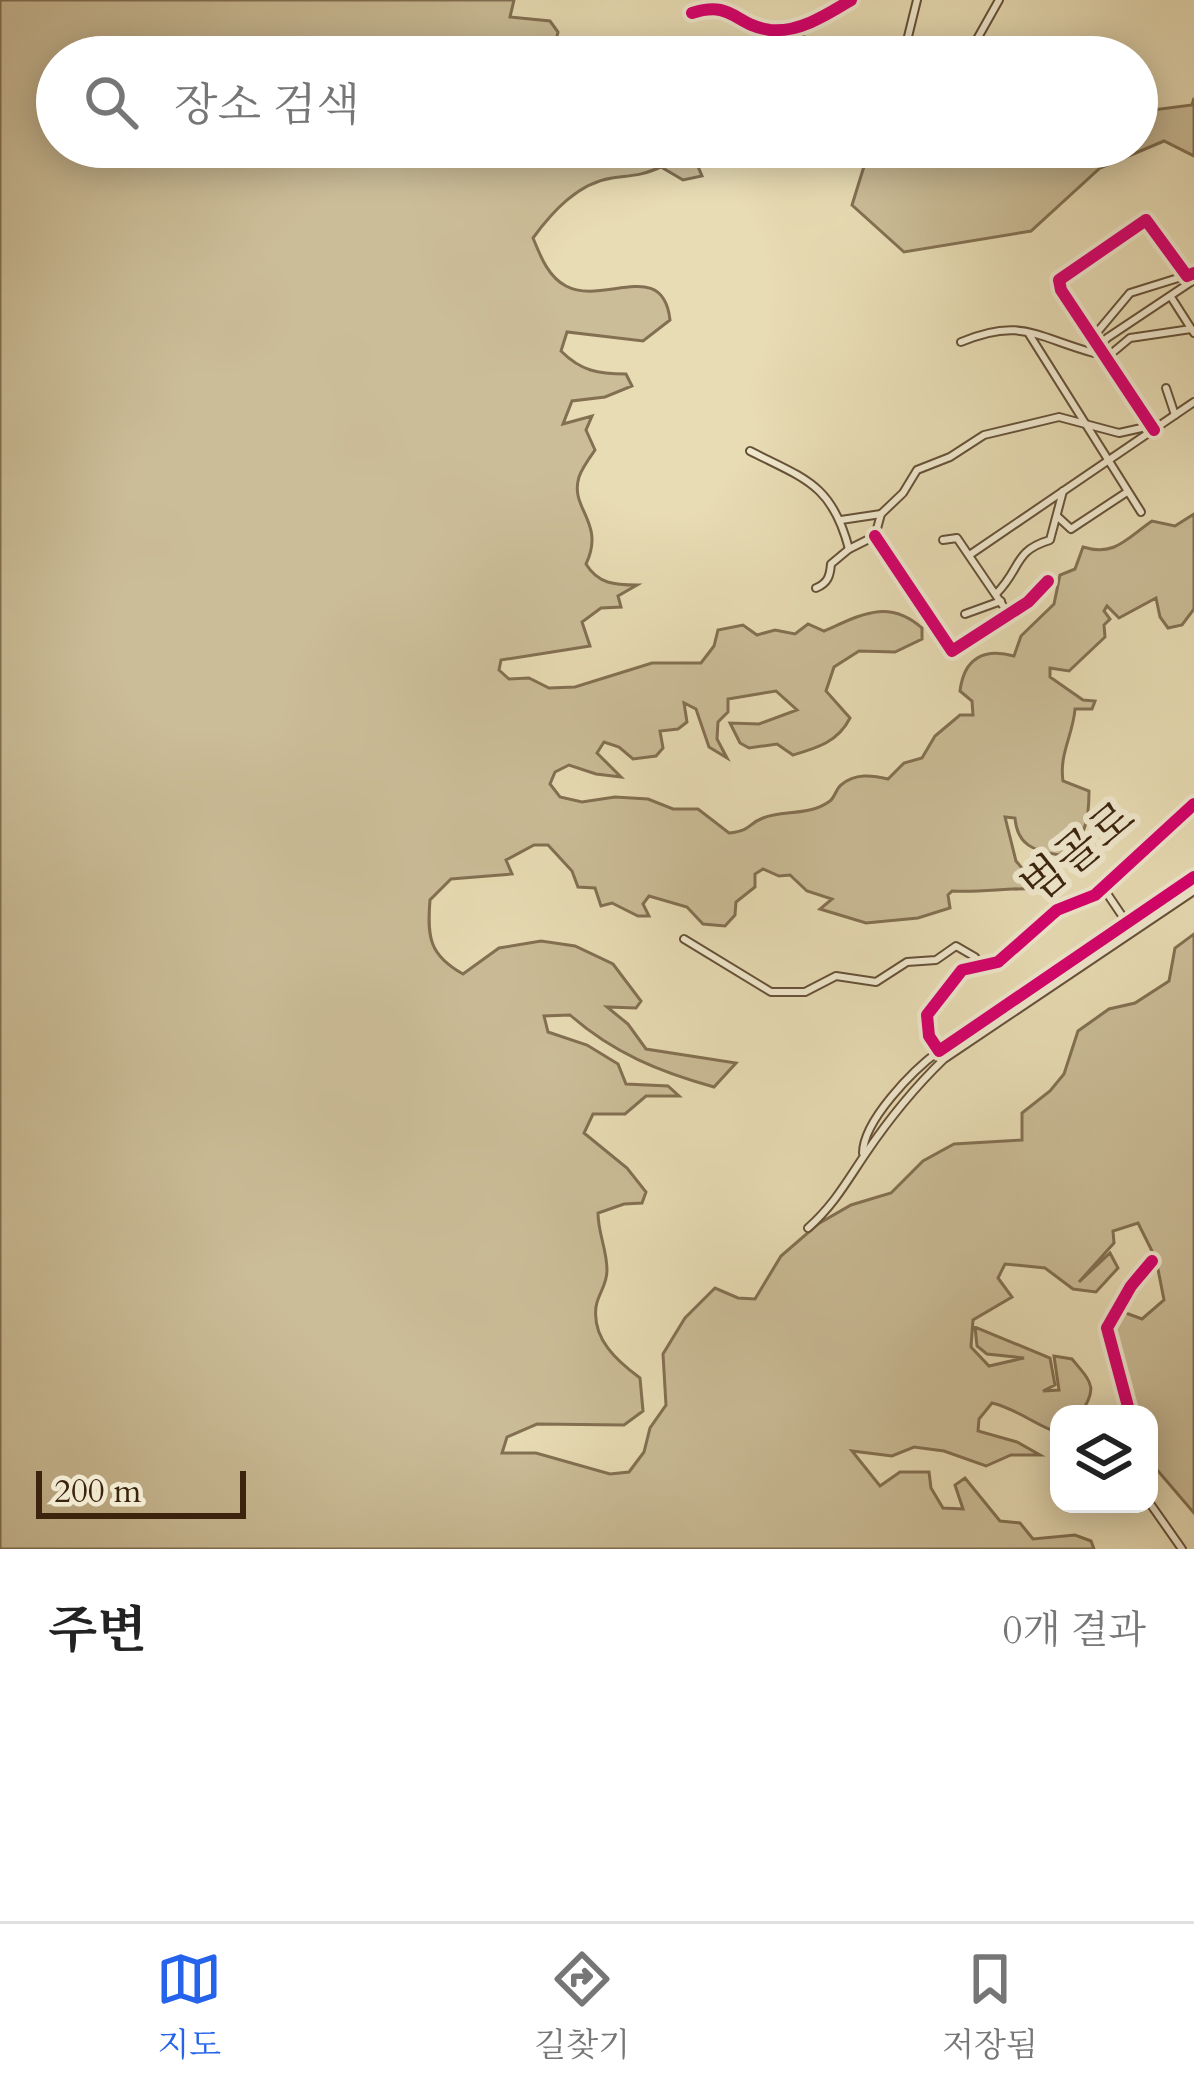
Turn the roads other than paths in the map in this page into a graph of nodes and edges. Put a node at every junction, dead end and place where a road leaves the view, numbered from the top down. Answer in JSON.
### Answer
{"nodes":[{"id":1,"x":851,"y":0,"type":"edge"},
{"id":2,"x":917,"y":0,"type":"edge"},
{"id":3,"x":996,"y":1,"type":"edge"},
{"id":4,"x":692,"y":14,"type":"dead end"},
{"id":5,"x":908,"y":36,"type":"edge"},
{"id":6,"x":978,"y":36,"type":"edge"},
{"id":7,"x":1192,"y":276,"type":"edge"},
{"id":8,"x":1171,"y":297,"type":"junction"},
{"id":9,"x":1027,"y":331,"type":"junction"},
{"id":10,"x":1192,"y":331,"type":"edge"},
{"id":11,"x":1094,"y":337,"type":"junction"},
{"id":12,"x":962,"y":342,"type":"dead end"},
{"id":13,"x":1100,"y":346,"type":"junction"},
{"id":14,"x":1106,"y":358,"type":"junction"},
{"id":15,"x":1166,"y":388,"type":"dead end"},
{"id":16,"x":1194,"y":402,"type":"edge"},
{"id":17,"x":1175,"y":415,"type":"junction"},
{"id":18,"x":1087,"y":426,"type":"junction"},
{"id":19,"x":1153,"y":431,"type":"junction"},
{"id":20,"x":750,"y":451,"type":"dead end"},
{"id":21,"x":1107,"y":460,"type":"junction"},
{"id":22,"x":1063,"y":491,"type":"junction"},
{"id":23,"x":1127,"y":492,"type":"junction"},
{"id":24,"x":1141,"y":512,"type":"dead end"},
{"id":25,"x":881,"y":514,"type":"junction"},
{"id":26,"x":1058,"y":517,"type":"junction"},
{"id":27,"x":841,"y":520,"type":"junction"},
{"id":28,"x":875,"y":536,"type":"junction"},
{"id":29,"x":943,"y":540,"type":"dead end"},
{"id":30,"x":849,"y":549,"type":"junction"},
{"id":31,"x":971,"y":554,"type":"junction"},
{"id":32,"x":1048,"y":581,"type":"dead end"},
{"id":33,"x":816,"y":588,"type":"dead end"},
{"id":34,"x":999,"y":597,"type":"junction"},
{"id":35,"x":965,"y":614,"type":"dead end"},
{"id":36,"x":1008,"y":614,"type":"junction"},
{"id":37,"x":1194,"y":804,"type":"edge"},
{"id":38,"x":1194,"y":877,"type":"edge"},
{"id":39,"x":1104,"y":889,"type":"junction"},
{"id":40,"x":1194,"y":891,"type":"edge"},
{"id":41,"x":1127,"y":923,"type":"junction"},
{"id":42,"x":685,"y":939,"type":"dead end"},
{"id":43,"x":980,"y":965,"type":"junction"},
{"id":44,"x":941,"y":1055,"type":"junction"},
{"id":45,"x":808,"y":1228,"type":"dead end"},
{"id":46,"x":1152,"y":1261,"type":"dead end"},
{"id":47,"x":1128,"y":1405,"type":"edge"},
{"id":48,"x":1157,"y":1513,"type":"edge"},
{"id":49,"x":1182,"y":1549,"type":"edge"}],
"edges":[{"from":1,"to":4,"type":"street"},
{"from":2,"to":5,"type":"street"},
{"from":3,"to":6,"type":"street"},
{"from":7,"to":8,"type":"street"},
{"from":7,"to":11,"type":"street"},
{"from":7,"to":11,"type":"street"},
{"from":8,"to":10,"type":"street"},
{"from":8,"to":13,"type":"street"},
{"from":9,"to":12,"type":"street"},
{"from":9,"to":13,"type":"street"},
{"from":9,"to":18,"type":"street"},
{"from":10,"to":14,"type":"street"},
{"from":11,"to":13,"type":"street"},
{"from":13,"to":14,"type":"street"},
{"from":14,"to":19,"type":"street"},
{"from":15,"to":17,"type":"street"},
{"from":16,"to":17,"type":"street"},
{"from":17,"to":19,"type":"street"},
{"from":18,"to":19,"type":"street"},
{"from":18,"to":21,"type":"street"},
{"from":18,"to":25,"type":"street"},
{"from":19,"to":21,"type":"street"},
{"from":20,"to":27,"type":"street"},
{"from":21,"to":22,"type":"street"},
{"from":21,"to":23,"type":"street"},
{"from":22,"to":26,"type":"street"},
{"from":22,"to":31,"type":"street"},
{"from":23,"to":24,"type":"street"},
{"from":23,"to":26,"type":"street"},
{"from":25,"to":27,"type":"street"},
{"from":25,"to":28,"type":"street"},
{"from":26,"to":34,"type":"street"},
{"from":27,"to":30,"type":"street"},
{"from":28,"to":30,"type":"street"},
{"from":28,"to":36,"type":"street"},
{"from":29,"to":31,"type":"street"},
{"from":30,"to":33,"type":"street"},
{"from":31,"to":34,"type":"street"},
{"from":32,"to":36,"type":"street"},
{"from":34,"to":35,"type":"street"},
{"from":34,"to":36,"type":"street"},
{"from":37,"to":39,"type":"street","name":"범골로"},
{"from":38,"to":41,"type":"street"},
{"from":39,"to":41,"type":"street"},
{"from":39,"to":43,"type":"street","name":"범골로"},
{"from":40,"to":44,"type":"street"},
{"from":41,"to":44,"type":"street"},
{"from":42,"to":43,"type":"street"},
{"from":43,"to":44,"type":"street","name":"범골로"},
{"from":44,"to":45,"type":"street"},
{"from":46,"to":47,"type":"street"},
{"from":48,"to":49,"type":"street"}]}
